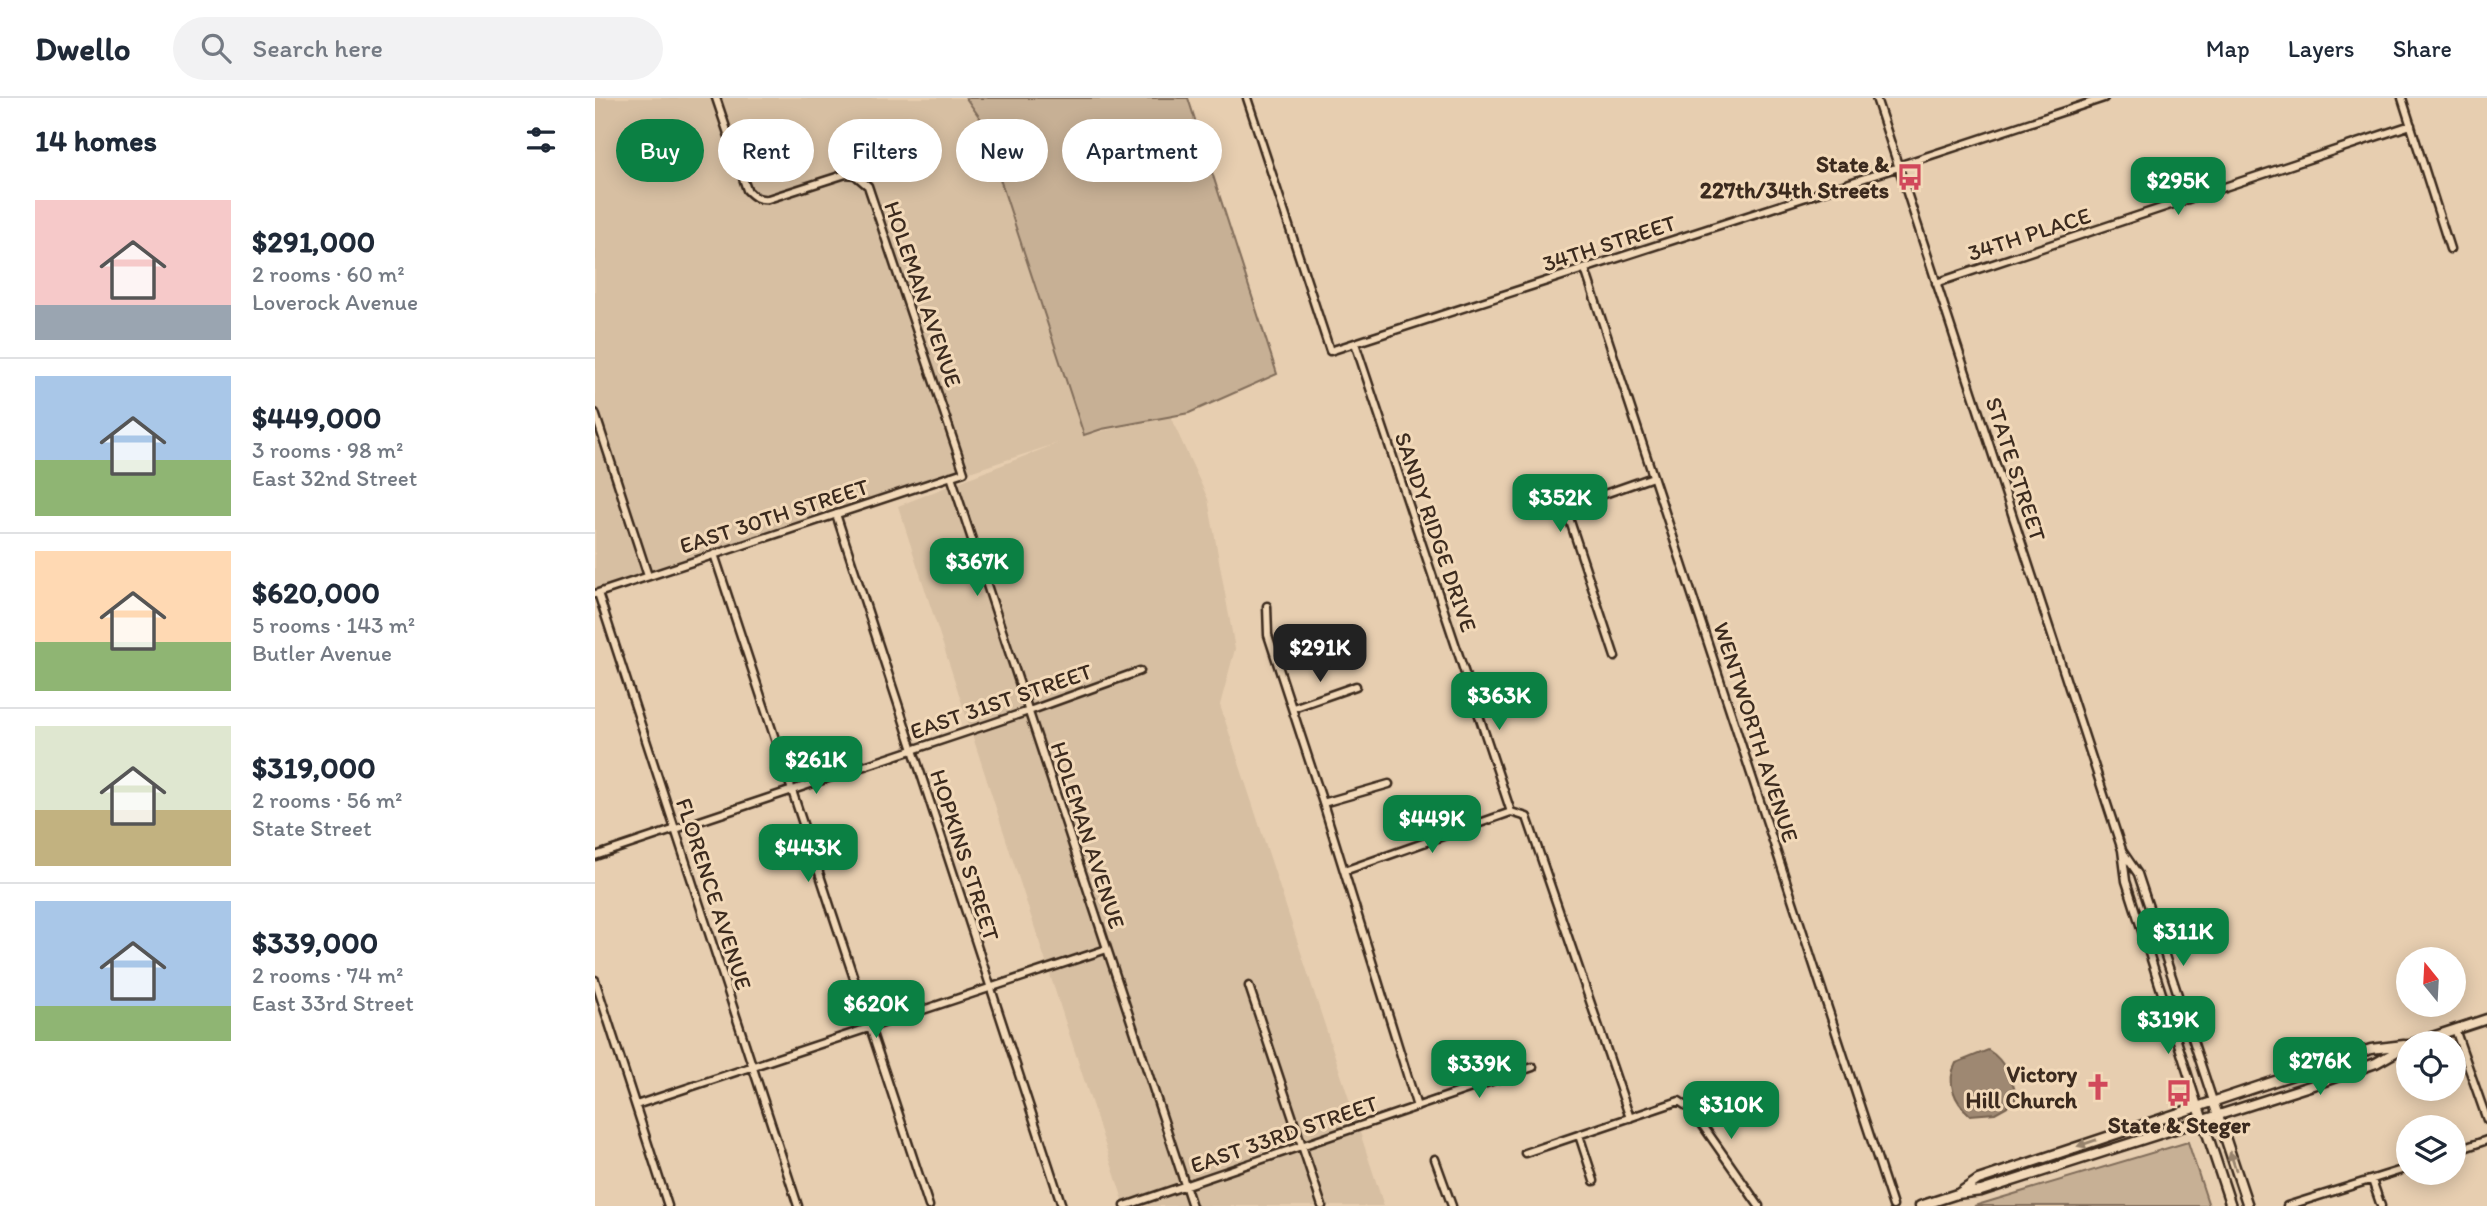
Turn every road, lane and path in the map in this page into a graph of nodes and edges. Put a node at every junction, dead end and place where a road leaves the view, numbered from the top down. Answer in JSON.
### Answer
{"nodes":[{"id":1,"x":716,"y":98,"type":"edge"},
{"id":2,"x":1247,"y":98,"type":"edge"},
{"id":3,"x":1876,"y":98,"type":"edge"},
{"id":4,"x":2103,"y":98,"type":"edge"},
{"id":5,"x":2402,"y":98,"type":"edge"},
{"id":6,"x":2411,"y":125,"type":"junction"},
{"id":7,"x":1898,"y":166,"type":"junction"},
{"id":8,"x":2450,"y":249,"type":"dead end"},
{"id":9,"x":1585,"y":269,"type":"junction"},
{"id":10,"x":1936,"y":283,"type":"junction"},
{"id":11,"x":1355,"y":343,"type":"junction"},
{"id":12,"x":595,"y":413,"type":"edge"},
{"id":13,"x":964,"y":472,"type":"joint"},
{"id":14,"x":951,"y":476,"type":"junction"},
{"id":15,"x":1653,"y":477,"type":"junction"},
{"id":16,"x":836,"y":514,"type":"junction"},
{"id":17,"x":714,"y":554,"type":"junction"},
{"id":18,"x":648,"y":576,"type":"junction"},
{"id":19,"x":596,"y":594,"type":"edge"},
{"id":20,"x":1267,"y":606,"type":"dead end"},
{"id":21,"x":1615,"y":657,"type":"dead end"},
{"id":22,"x":1140,"y":671,"type":"dead end"},
{"id":23,"x":1356,"y":686,"type":"dead end"},
{"id":24,"x":1293,"y":708,"type":"junction"},
{"id":25,"x":1029,"y":711,"type":"junction"},
{"id":26,"x":913,"y":750,"type":"junction"},
{"id":27,"x":1388,"y":784,"type":"dead end"},
{"id":28,"x":792,"y":790,"type":"junction"},
{"id":29,"x":1323,"y":803,"type":"junction"},
{"id":30,"x":1511,"y":812,"type":"junction"},
{"id":31,"x":675,"y":829,"type":"junction"},
{"id":32,"x":2122,"y":850,"type":"junction"},
{"id":33,"x":595,"y":856,"type":"edge"},
{"id":34,"x":1343,"y":871,"type":"junction"},
{"id":35,"x":1107,"y":950,"type":"junction"},
{"id":36,"x":595,"y":980,"type":"edge"},
{"id":37,"x":1249,"y":985,"type":"dead end"},
{"id":38,"x":990,"y":988,"type":"junction"},
{"id":39,"x":2487,"y":1019,"type":"edge"},
{"id":40,"x":870,"y":1028,"type":"junction"},
{"id":41,"x":2455,"y":1030,"type":"junction"},
{"id":42,"x":2452,"y":1031,"type":"edge"},
{"id":43,"x":2396,"y":1046,"type":"edge"},
{"id":44,"x":2396,"y":1052,"type":"edge"},
{"id":45,"x":752,"y":1066,"type":"junction"},
{"id":46,"x":1533,"y":1067,"type":"dead end"},
{"id":47,"x":2213,"y":1101,"type":"junction"},
{"id":48,"x":636,"y":1105,"type":"junction"},
{"id":49,"x":2198,"y":1106,"type":"junction"},
{"id":50,"x":1417,"y":1107,"type":"junction"},
{"id":51,"x":2218,"y":1116,"type":"junction"},
{"id":52,"x":1630,"y":1118,"type":"junction"},
{"id":53,"x":2487,"y":1120,"type":"edge"},
{"id":54,"x":2202,"y":1121,"type":"junction"},
{"id":55,"x":1579,"y":1135,"type":"junction"},
{"id":56,"x":2487,"y":1140,"type":"edge"},
{"id":57,"x":1303,"y":1145,"type":"junction"},
{"id":58,"x":2466,"y":1147,"type":"edge"},
{"id":59,"x":1525,"y":1153,"type":"dead end"},
{"id":60,"x":1435,"y":1159,"type":"dead end"},
{"id":61,"x":2396,"y":1172,"type":"edge"},
{"id":62,"x":2372,"y":1180,"type":"junction"},
{"id":63,"x":1594,"y":1181,"type":"dead end"},
{"id":64,"x":1185,"y":1186,"type":"junction"},
{"id":65,"x":1957,"y":1194,"type":"junction"},
{"id":66,"x":668,"y":1206,"type":"edge"},
{"id":67,"x":798,"y":1206,"type":"edge"},
{"id":68,"x":929,"y":1206,"type":"edge"},
{"id":69,"x":1062,"y":1206,"type":"edge"},
{"id":70,"x":1125,"y":1206,"type":"edge"},
{"id":71,"x":1192,"y":1206,"type":"edge"},
{"id":72,"x":1322,"y":1206,"type":"edge"},
{"id":73,"x":1452,"y":1206,"type":"edge"},
{"id":74,"x":1759,"y":1206,"type":"edge"},
{"id":75,"x":1893,"y":1206,"type":"edge"},
{"id":76,"x":1920,"y":1206,"type":"edge"},
{"id":77,"x":2231,"y":1206,"type":"edge"},
{"id":78,"x":2248,"y":1206,"type":"edge"},
{"id":79,"x":2287,"y":1206,"type":"edge"},
{"id":80,"x":2381,"y":1206,"type":"edge"}],
"edges":[{"from":1,"to":13,"type":"street","name":"HOLEMAN AVENUE"},
{"from":2,"to":11,"type":"street","name":"34TH STREET"},
{"from":3,"to":7,"type":"street","name":"STATE STREET"},
{"from":4,"to":7,"type":"street","name":"34TH STREET"},
{"from":5,"to":6,"type":"street"},
{"from":6,"to":8,"type":"street"},
{"from":6,"to":10,"type":"street","name":"34TH PLACE"},
{"from":7,"to":9,"type":"street","name":"34TH STREET"},
{"from":7,"to":10,"type":"street","name":"STATE STREET"},
{"from":9,"to":11,"type":"street","name":"34TH STREET"},
{"from":9,"to":15,"type":"street","name":"WENTWORTH AVENUE"},
{"from":10,"to":32,"type":"street","name":"STATE STREET"},
{"from":11,"to":30,"type":"street","name":"SANDY RIDGE DRIVE"},
{"from":12,"to":18,"type":"street"},
{"from":13,"to":14,"type":"street","name":"EAST 30TH STREET"},
{"from":14,"to":16,"type":"street","name":"EAST 30TH STREET"},
{"from":14,"to":25,"type":"street","name":"HOLEMAN AVENUE"},
{"from":15,"to":21,"type":"street"},
{"from":15,"to":75,"type":"street","name":"WENTWORTH AVENUE"},
{"from":16,"to":17,"type":"street","name":"EAST 30TH STREET"},
{"from":16,"to":26,"type":"street","name":"HOPKINS STREET"},
{"from":17,"to":18,"type":"street","name":"EAST 30TH STREET"},
{"from":17,"to":28,"type":"street"},
{"from":18,"to":19,"type":"street","name":"EAST 30TH STREET"},
{"from":19,"to":31,"type":"street","name":"FLORENCE AVENUE"},
{"from":20,"to":24,"type":"street"},
{"from":22,"to":25,"type":"street","name":"EAST 31ST STREET"},
{"from":23,"to":24,"type":"street"},
{"from":24,"to":29,"type":"street"},
{"from":25,"to":26,"type":"street","name":"EAST 31ST STREET"},
{"from":25,"to":35,"type":"street","name":"HOLEMAN AVENUE"},
{"from":26,"to":28,"type":"street","name":"EAST 31ST STREET"},
{"from":26,"to":38,"type":"street","name":"HOPKINS STREET"},
{"from":27,"to":29,"type":"street"},
{"from":28,"to":31,"type":"street","name":"EAST 31ST STREET"},
{"from":28,"to":40,"type":"street"},
{"from":29,"to":34,"type":"street"},
{"from":30,"to":34,"type":"street"},
{"from":30,"to":52,"type":"street","name":"SANDY RIDGE DRIVE"},
{"from":31,"to":33,"type":"street","name":"EAST 31ST STREET"},
{"from":31,"to":45,"type":"street","name":"FLORENCE AVENUE"},
{"from":32,"to":47,"type":"street","name":"STATE STREET"},
{"from":32,"to":49,"type":"street","name":"STATE STREET"},
{"from":34,"to":50,"type":"street"},
{"from":35,"to":38,"type":"street"},
{"from":35,"to":64,"type":"street","name":"HOLEMAN AVENUE"},
{"from":36,"to":48,"type":"street"},
{"from":37,"to":57,"type":"street"},
{"from":38,"to":40,"type":"street"},
{"from":38,"to":69,"type":"street","name":"HOPKINS STREET"},
{"from":39,"to":41,"type":"street"},
{"from":40,"to":45,"type":"street"},
{"from":40,"to":68,"type":"street"},
{"from":41,"to":42,"type":"street"},
{"from":41,"to":53,"type":"street"},
{"from":43,"to":47,"type":"street"},
{"from":44,"to":51,"type":"street"},
{"from":45,"to":48,"type":"street"},
{"from":45,"to":67,"type":"street","name":"FLORENCE AVENUE"},
{"from":46,"to":50,"type":"street","name":"EAST 33RD STREET"},
{"from":47,"to":49,"type":"street"},
{"from":47,"to":51,"type":"street"},
{"from":48,"to":66,"type":"street"},
{"from":49,"to":54,"type":"street"},
{"from":49,"to":65,"type":"street","one_way":true},
{"from":50,"to":57,"type":"street","name":"EAST 33RD STREET"},
{"from":51,"to":54,"type":"street"},
{"from":78,"to":51,"type":"street","one_way":true},
{"from":52,"to":55,"type":"street"},
{"from":52,"to":74,"type":"street"},
{"from":54,"to":65,"type":"street"},
{"from":54,"to":77,"type":"street"},
{"from":55,"to":59,"type":"street"},
{"from":55,"to":63,"type":"street"},
{"from":56,"to":58,"type":"street"},
{"from":57,"to":64,"type":"street","name":"EAST 33RD STREET"},
{"from":57,"to":72,"type":"street"},
{"from":60,"to":73,"type":"street"},
{"from":61,"to":62,"type":"street"},
{"from":62,"to":79,"type":"street"},
{"from":62,"to":80,"type":"street"},
{"from":64,"to":70,"type":"street","name":"EAST 33RD STREET"},
{"from":64,"to":71,"type":"street","name":"HOLEMAN AVENUE"},
{"from":65,"to":76,"type":"street"}]}
